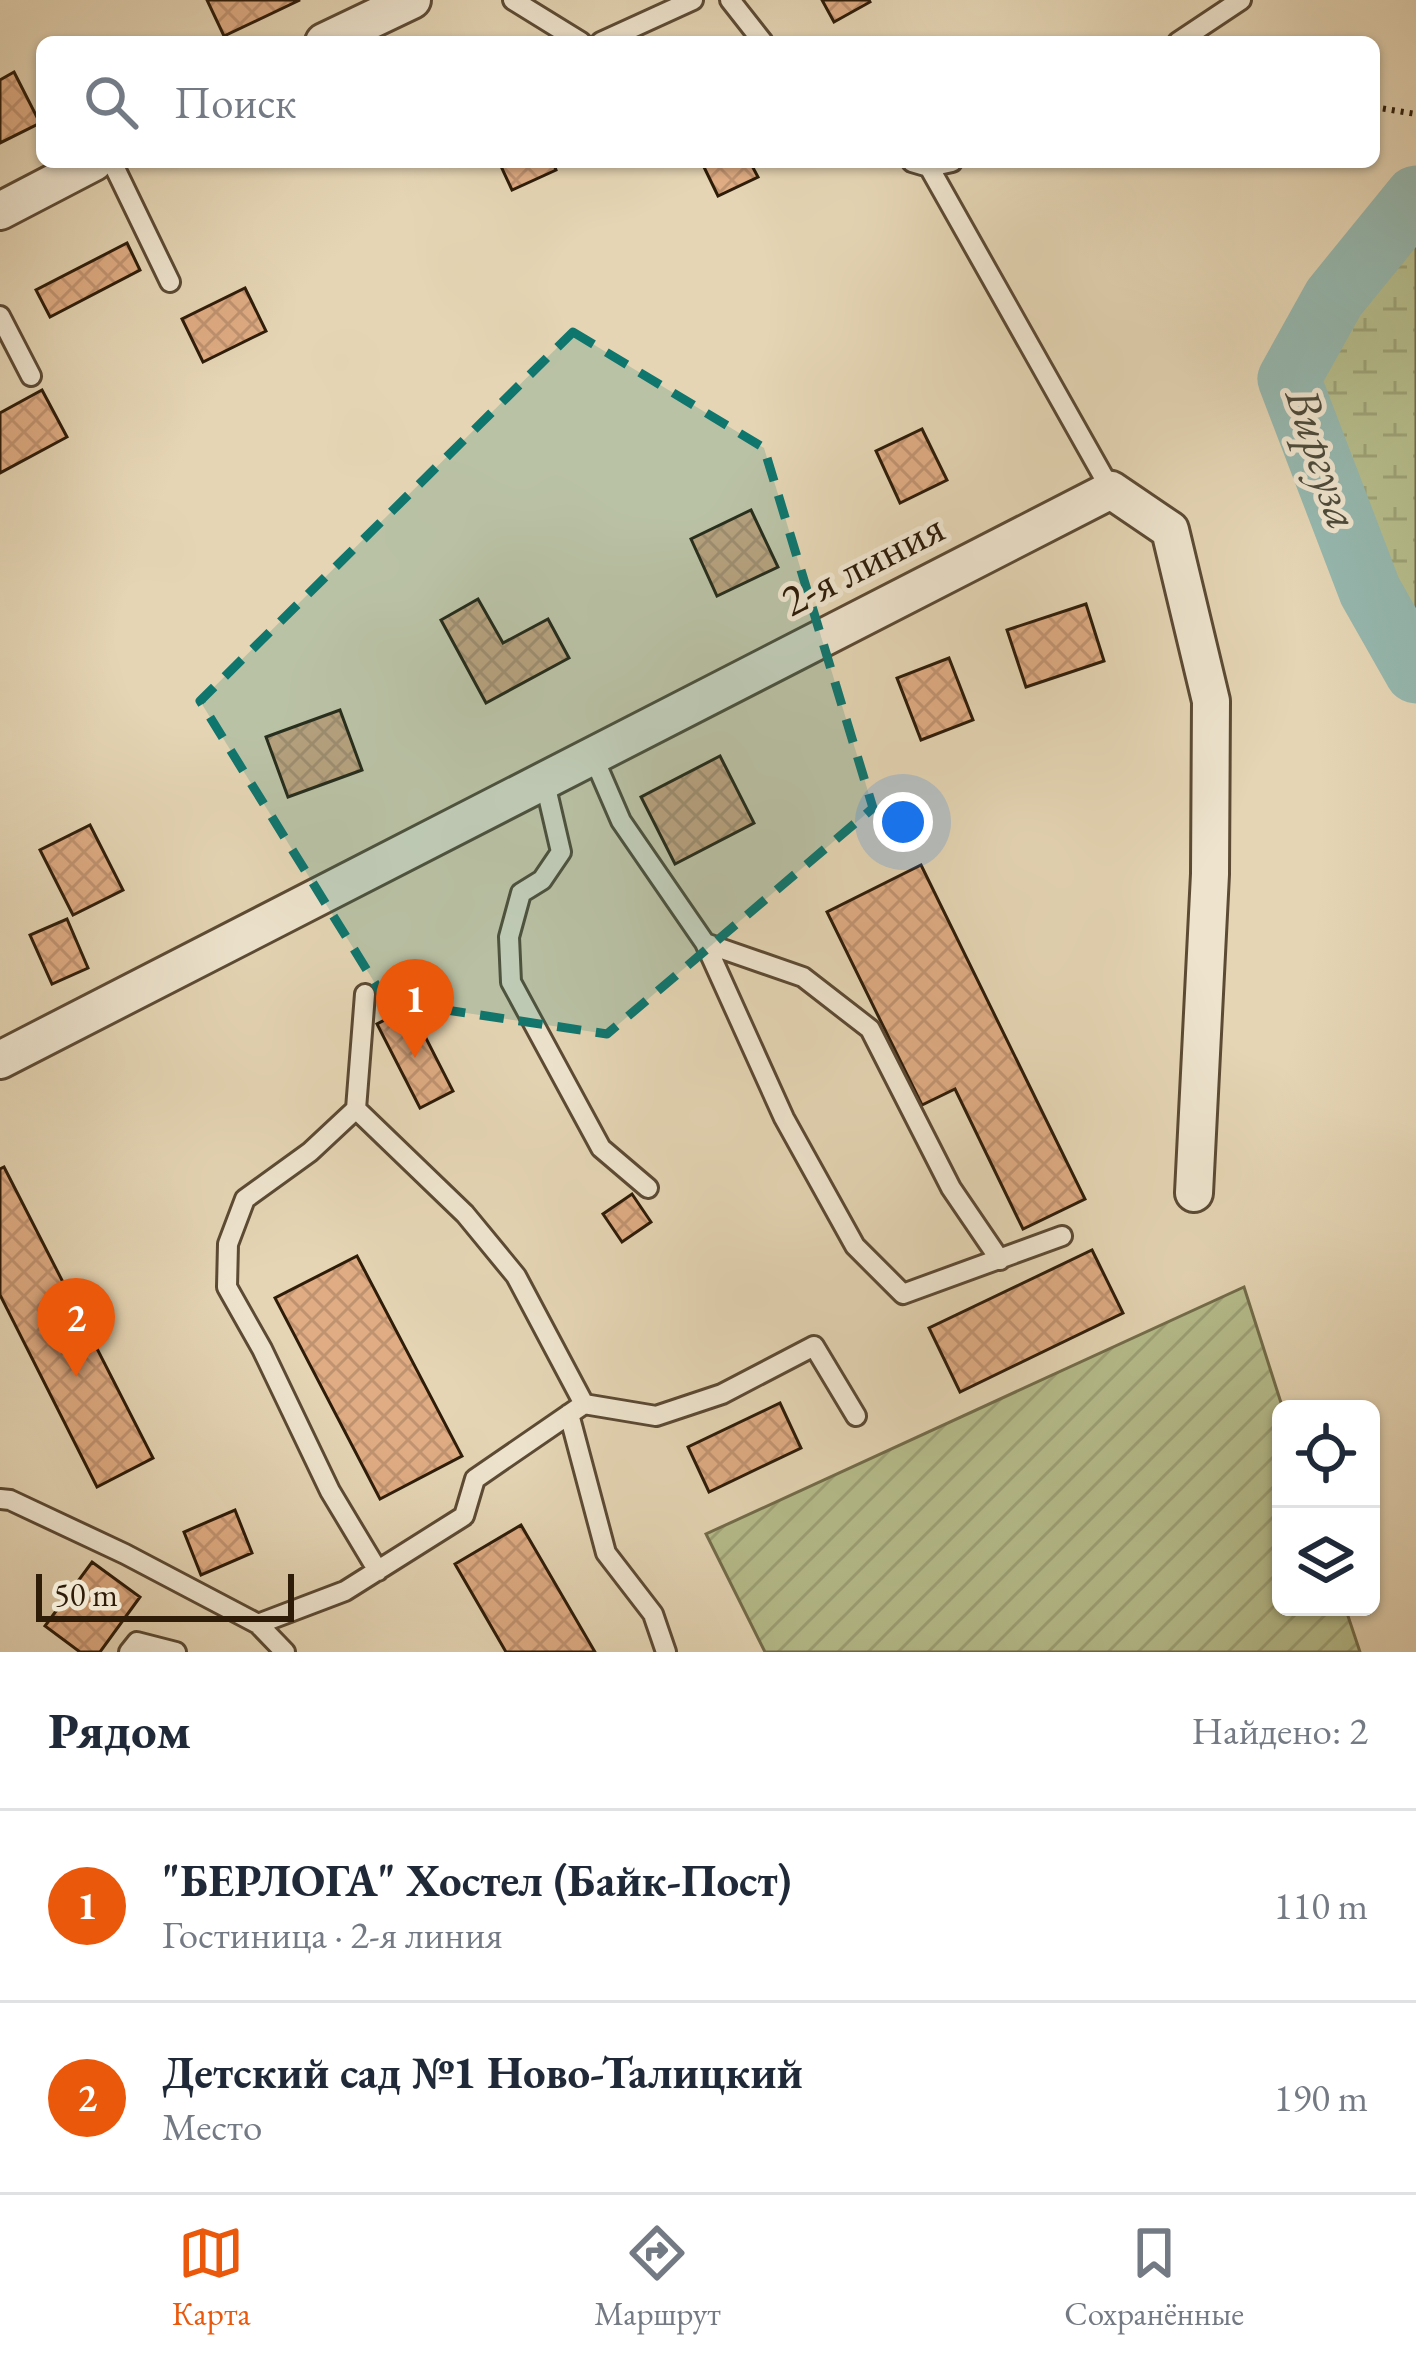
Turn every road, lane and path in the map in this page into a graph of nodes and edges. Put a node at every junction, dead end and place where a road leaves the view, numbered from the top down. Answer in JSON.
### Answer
{"nodes":[{"id":1,"x":412,"y":0,"type":"edge"},
{"id":2,"x":513,"y":0,"type":"edge"},
{"id":3,"x":693,"y":0,"type":"edge"},
{"id":4,"x":730,"y":0,"type":"edge"},
{"id":5,"x":1241,"y":0,"type":"edge"},
{"id":6,"x":337,"y":36,"type":"edge"},
{"id":7,"x":570,"y":36,"type":"edge"},
{"id":8,"x":614,"y":36,"type":"edge"},
{"id":9,"x":758,"y":36,"type":"edge"},
{"id":10,"x":1187,"y":36,"type":"edge"},
{"id":11,"x":1380,"y":108,"type":"edge"},
{"id":12,"x":1416,"y":114,"type":"edge"},
{"id":13,"x":82,"y":168,"type":"edge"},
{"id":14,"x":115,"y":168,"type":"edge"},
{"id":15,"x":923,"y":168,"type":"edge"},
{"id":16,"x":0,"y":211,"type":"edge"},
{"id":17,"x":170,"y":282,"type":"dead end"},
{"id":18,"x":0,"y":316,"type":"edge"},
{"id":19,"x":31,"y":376,"type":"dead end"},
{"id":20,"x":1111,"y":490,"type":"junction"},
{"id":21,"x":592,"y":754,"type":"junction"},
{"id":22,"x":544,"y":779,"type":"junction"},
{"id":23,"x":705,"y":943,"type":"junction"},
{"id":24,"x":365,"y":994,"type":"dead end"},
{"id":25,"x":0,"y":1060,"type":"edge"},
{"id":26,"x":356,"y":1109,"type":"junction"},
{"id":27,"x":648,"y":1188,"type":"dead end"},
{"id":28,"x":1194,"y":1193,"type":"dead end"},
{"id":29,"x":1061,"y":1236,"type":"dead end"},
{"id":30,"x":1000,"y":1260,"type":"junction"},
{"id":31,"x":576,"y":1409,"type":"junction"},
{"id":32,"x":856,"y":1416,"type":"dead end"},
{"id":33,"x":0,"y":1499,"type":"edge"},
{"id":34,"x":378,"y":1570,"type":"junction"},
{"id":35,"x":258,"y":1624,"type":"junction"},
{"id":36,"x":128,"y":1652,"type":"edge"},
{"id":37,"x":176,"y":1652,"type":"edge"},
{"id":38,"x":285,"y":1652,"type":"edge"},
{"id":39,"x":665,"y":1652,"type":"edge"}],
"edges":[{"from":1,"to":6,"type":"street"},
{"from":2,"to":7,"type":"lane"},
{"from":3,"to":8,"type":"lane"},
{"from":4,"to":9,"type":"lane"},
{"from":5,"to":10,"type":"lane"},
{"from":11,"to":12,"type":"path"},
{"from":13,"to":16,"type":"street"},
{"from":14,"to":17,"type":"lane"},
{"from":15,"to":20,"type":"lane"},
{"from":18,"to":19,"type":"lane"},
{"from":20,"to":21,"type":"street","name":"2-я линия"},
{"from":20,"to":28,"type":"street"},
{"from":21,"to":22,"type":"street","name":"2-я линия"},
{"from":21,"to":23,"type":"lane"},
{"from":22,"to":25,"type":"street","name":"2-я линия"},
{"from":22,"to":27,"type":"lane"},
{"from":23,"to":30,"type":"lane"},
{"from":23,"to":30,"type":"lane"},
{"from":24,"to":26,"type":"lane"},
{"from":26,"to":31,"type":"lane"},
{"from":26,"to":34,"type":"lane"},
{"from":29,"to":30,"type":"lane"},
{"from":31,"to":32,"type":"lane"},
{"from":31,"to":34,"type":"lane"},
{"from":31,"to":39,"type":"lane"},
{"from":33,"to":35,"type":"lane"},
{"from":34,"to":35,"type":"lane"},
{"from":35,"to":38,"type":"lane"},
{"from":36,"to":37,"type":"lane"}]}
